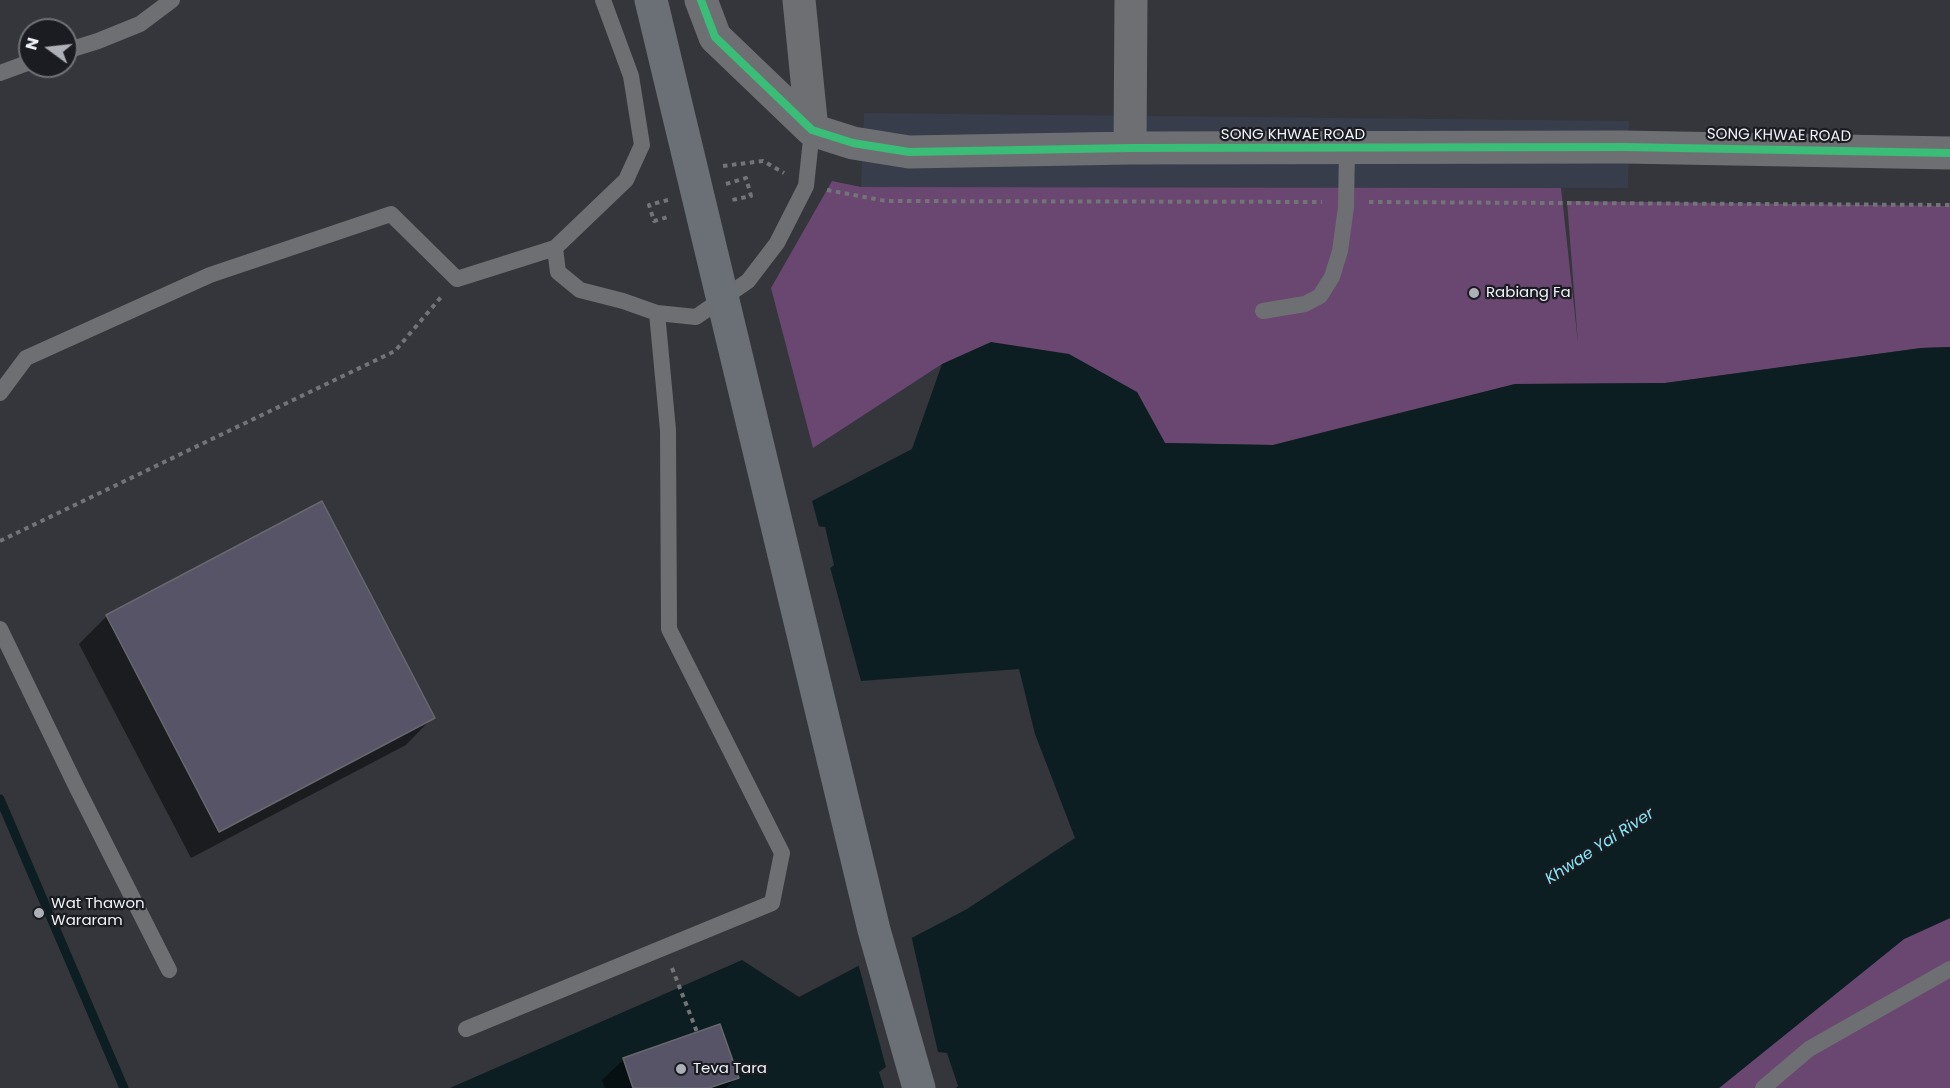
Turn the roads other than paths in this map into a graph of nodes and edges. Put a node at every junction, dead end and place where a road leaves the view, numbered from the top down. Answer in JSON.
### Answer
{"nodes":[{"id":1,"x":172,"y":0,"type":"edge"},
{"id":2,"x":603,"y":0,"type":"edge"},
{"id":3,"x":651,"y":0,"type":"edge"},
{"id":4,"x":701,"y":0,"type":"edge"},
{"id":5,"x":799,"y":0,"type":"edge"},
{"id":6,"x":1131,"y":0,"type":"edge"},
{"id":7,"x":78,"y":47,"type":"edge"},
{"id":8,"x":18,"y":67,"type":"edge"},
{"id":9,"x":0,"y":74,"type":"edge"},
{"id":10,"x":812,"y":130,"type":"junction"},
{"id":11,"x":1130,"y":148,"type":"junction"},
{"id":12,"x":1347,"y":148,"type":"junction"},
{"id":13,"x":1950,"y":153,"type":"edge"},
{"id":14,"x":555,"y":248,"type":"junction"},
{"id":15,"x":1263,"y":310,"type":"dead end"},
{"id":16,"x":657,"y":313,"type":"junction"},
{"id":17,"x":0,"y":393,"type":"edge"},
{"id":18,"x":0,"y":629,"type":"edge"},
{"id":19,"x":1950,"y":969,"type":"edge"},
{"id":20,"x":169,"y":970,"type":"dead end"},
{"id":21,"x":466,"y":1029,"type":"dead end"},
{"id":22,"x":919,"y":1088,"type":"edge"},
{"id":23,"x":1763,"y":1088,"type":"edge"}],
"edges":[{"from":1,"to":7,"type":"lane"},
{"from":2,"to":14,"type":"lane"},
{"from":3,"to":22,"type":"main road"},
{"from":4,"to":10,"type":"street","name":"SONG KHWAE ROAD"},
{"from":5,"to":10,"type":"street"},
{"from":6,"to":11,"type":"street"},
{"from":8,"to":9,"type":"lane"},
{"from":10,"to":11,"type":"street","name":"SONG KHWAE ROAD"},
{"from":10,"to":16,"type":"lane"},
{"from":11,"to":12,"type":"street","name":"SONG KHWAE ROAD"},
{"from":12,"to":13,"type":"street","name":"SONG KHWAE ROAD"},
{"from":12,"to":15,"type":"lane"},
{"from":14,"to":16,"type":"lane"},
{"from":14,"to":17,"type":"lane"},
{"from":16,"to":21,"type":"lane"},
{"from":18,"to":20,"type":"lane"},
{"from":19,"to":23,"type":"lane"}]}
